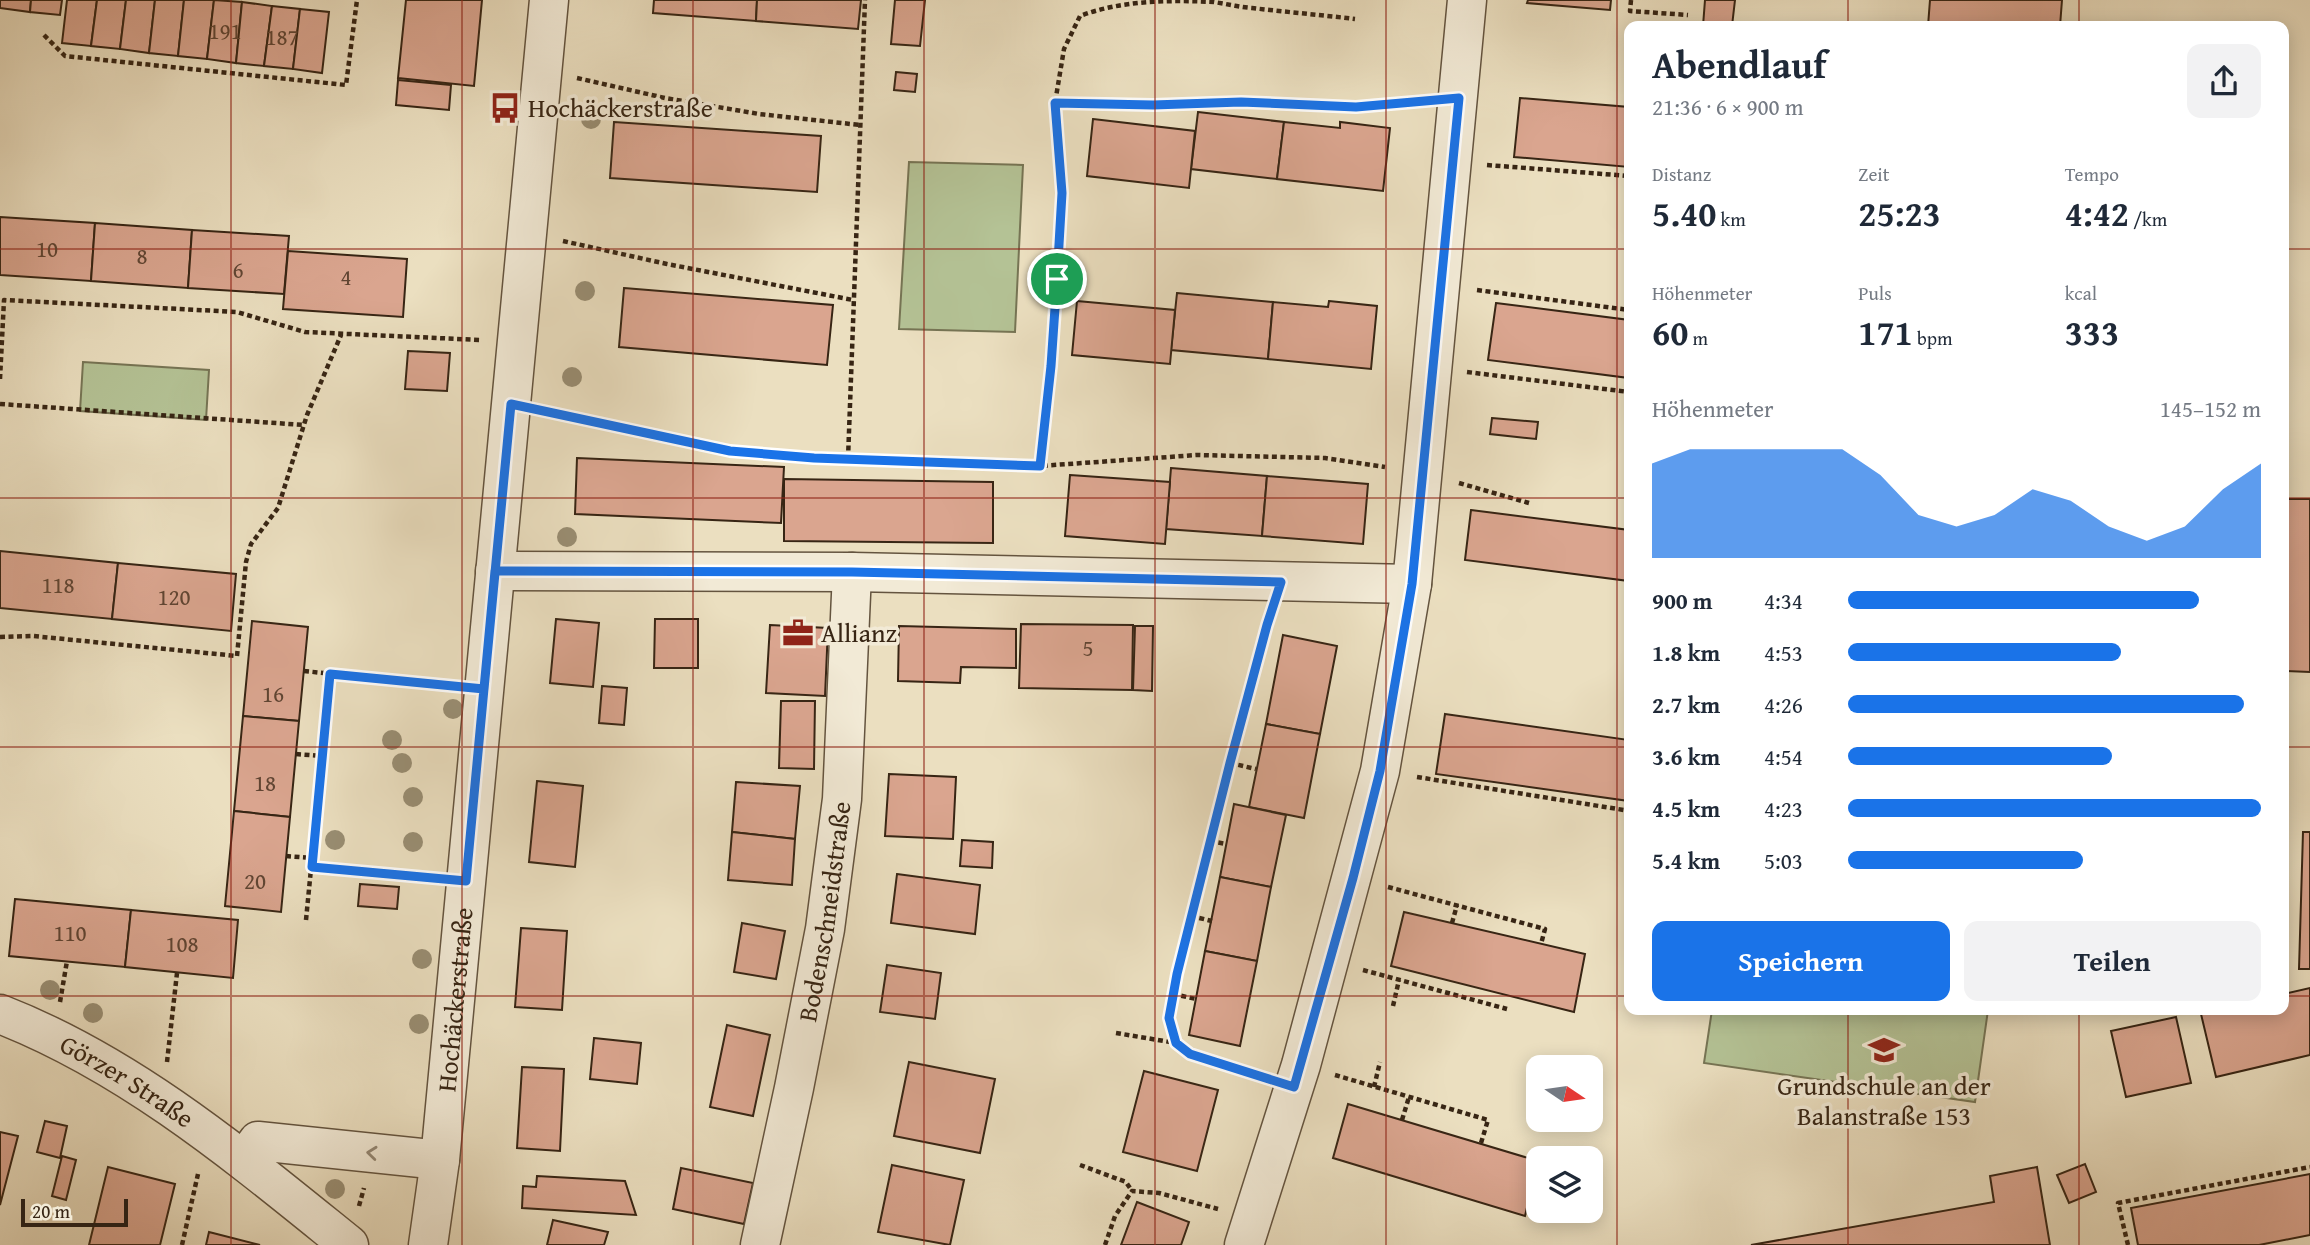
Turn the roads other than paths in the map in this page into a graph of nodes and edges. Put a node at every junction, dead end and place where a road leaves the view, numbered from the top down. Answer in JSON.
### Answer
{"nodes":[{"id":1,"x":549,"y":0,"type":"edge"},
{"id":2,"x":1467,"y":0,"type":"edge"},
{"id":3,"x":495,"y":571,"type":"junction"},
{"id":4,"x":852,"y":572,"type":"junction"},
{"id":5,"x":1412,"y":584,"type":"junction"},
{"id":6,"x":0,"y":1014,"type":"edge"},
{"id":7,"x":244,"y":1160,"type":"junction"},
{"id":8,"x":440,"y":1160,"type":"junction"},
{"id":9,"x":1248,"y":1232,"type":"edge"},
{"id":10,"x":347,"y":1244,"type":"edge"},
{"id":11,"x":428,"y":1245,"type":"edge"},
{"id":12,"x":760,"y":1245,"type":"edge"}],
"edges":[{"from":1,"to":3,"type":"street","name":"Hochäckerstraße"},
{"from":2,"to":5,"type":"street"},
{"from":3,"to":4,"type":"street"},
{"from":3,"to":8,"type":"street","name":"Hochäckerstraße"},
{"from":4,"to":5,"type":"street"},
{"from":4,"to":12,"type":"street","name":"Bodenschneidstraße"},
{"from":5,"to":9,"type":"street"},
{"from":6,"to":7,"type":"street","name":"Görzer Straße"},
{"from":8,"to":7,"type":"street","one_way":true},
{"from":7,"to":10,"type":"street","name":"Görzer Straße"},
{"from":8,"to":11,"type":"street","name":"Hochäckerstraße"}]}
